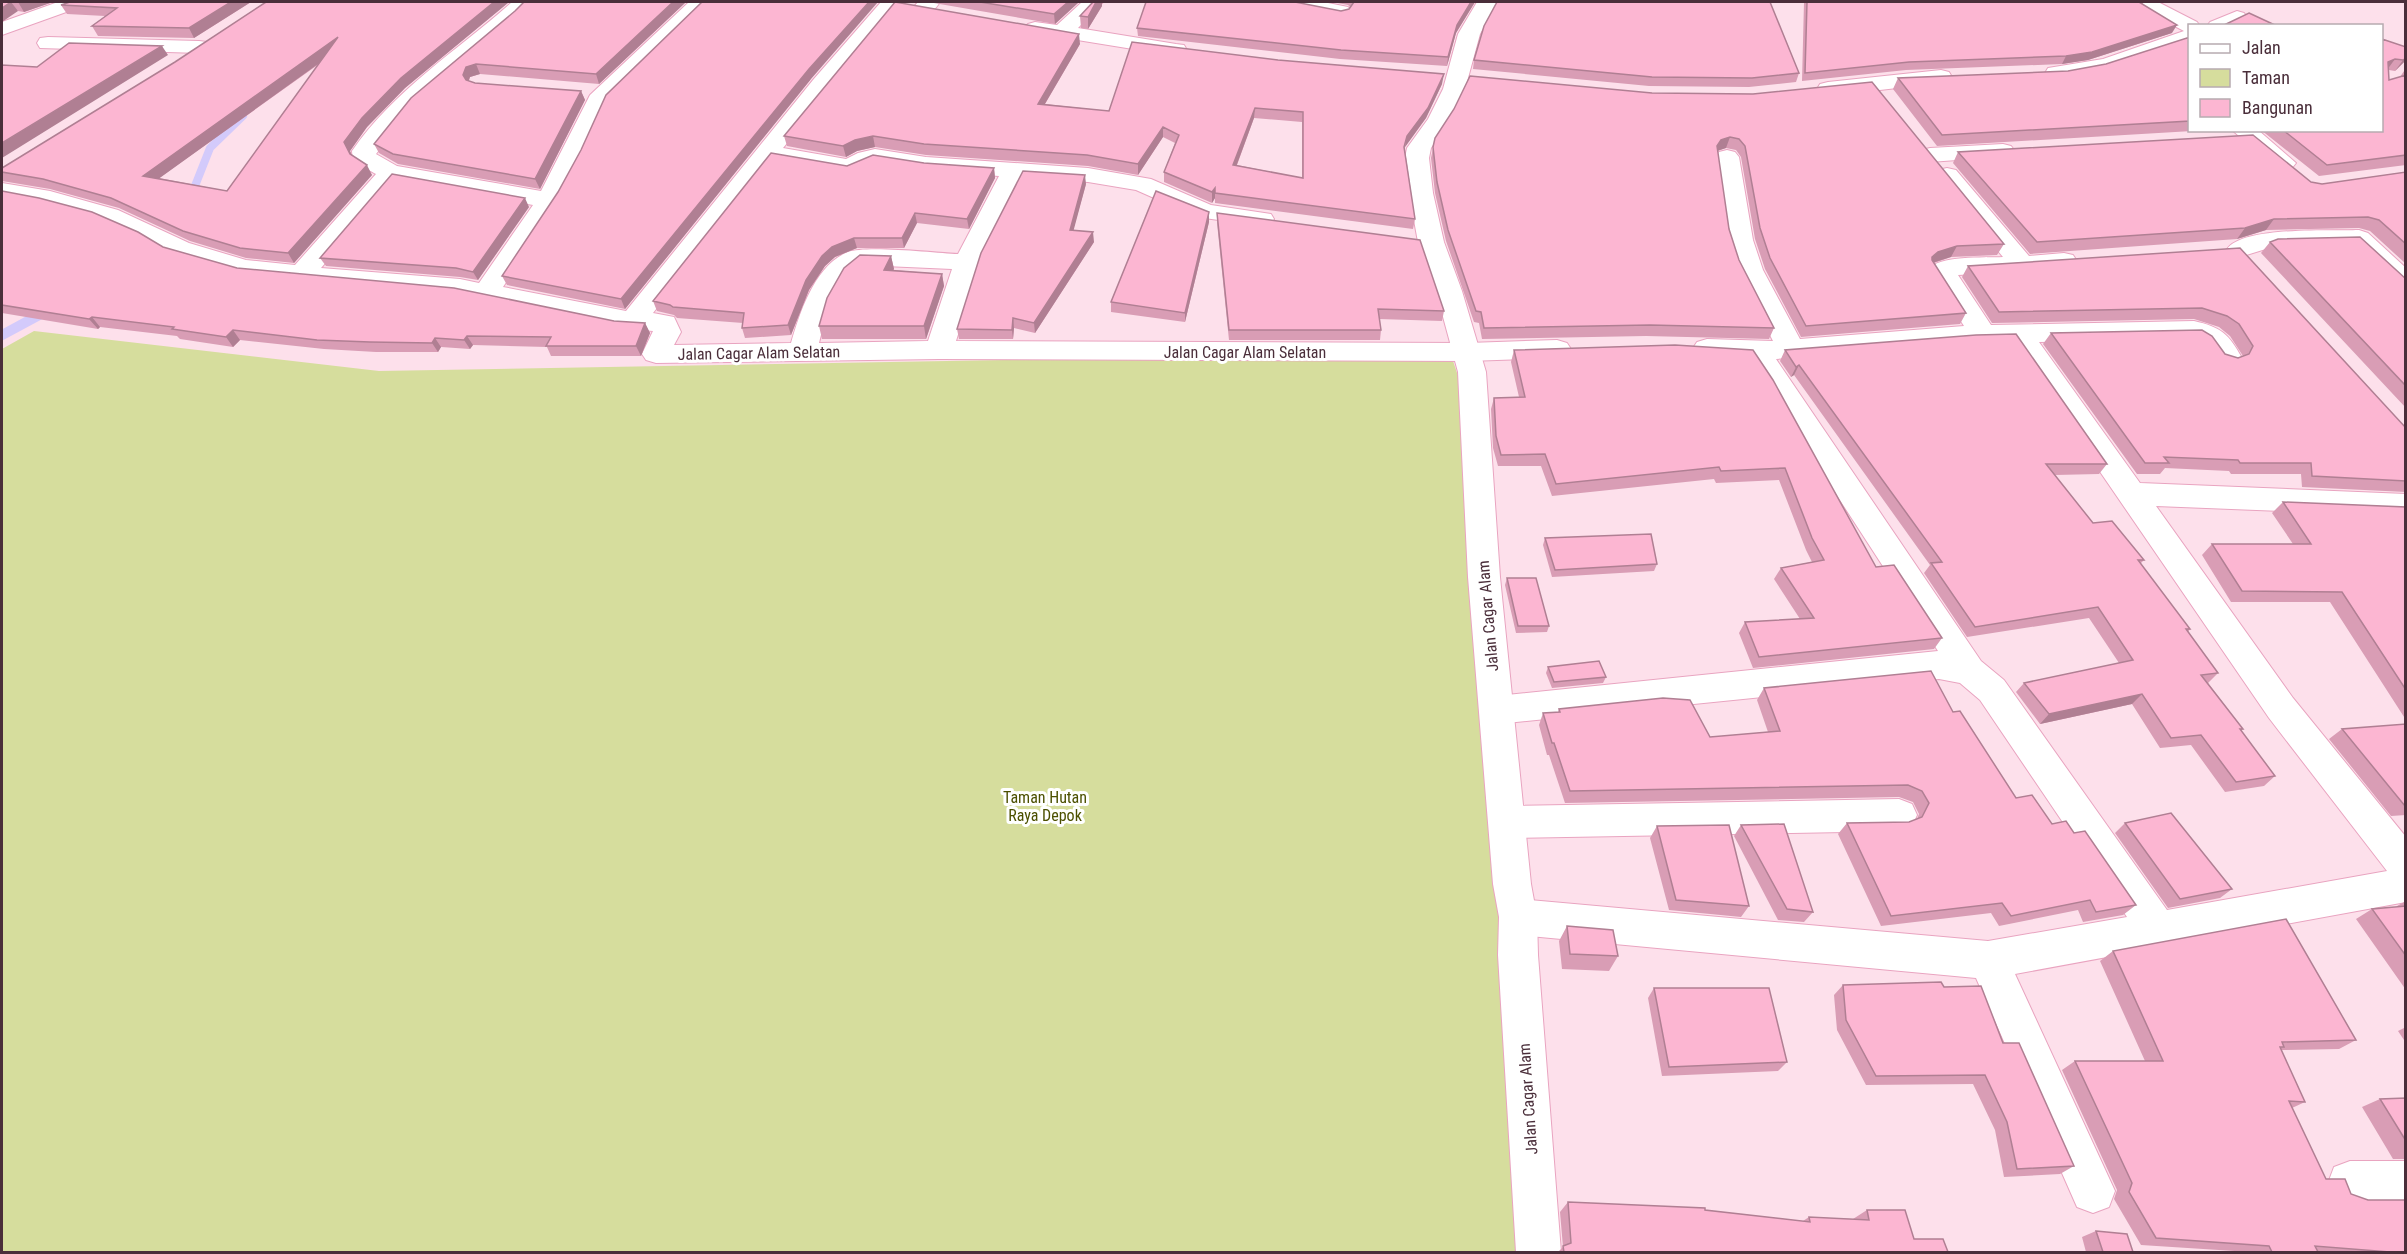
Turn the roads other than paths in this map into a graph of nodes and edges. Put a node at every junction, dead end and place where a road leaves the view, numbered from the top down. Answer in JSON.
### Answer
{"nodes":[{"id":1,"x":75,"y":2,"type":"edge"},
{"id":2,"x":524,"y":2,"type":"edge"},
{"id":3,"x":700,"y":2,"type":"edge"},
{"id":4,"x":891,"y":2,"type":"edge"},
{"id":5,"x":1093,"y":2,"type":"edge"},
{"id":6,"x":1293,"y":2,"type":"edge"},
{"id":7,"x":1486,"y":2,"type":"edge"},
{"id":8,"x":2151,"y":6,"type":"edge"},
{"id":9,"x":932,"y":8,"type":"edge"},
{"id":10,"x":1341,"y":11,"type":"edge"},
{"id":11,"x":2237,"y":17,"type":"edge"},
{"id":12,"x":1014,"y":24,"type":"edge"},
{"id":13,"x":2221,"y":24,"type":"edge"},
{"id":14,"x":2188,"y":25,"type":"edge"},
{"id":15,"x":2,"y":29,"type":"edge"},
{"id":16,"x":1061,"y":33,"type":"junction"},
{"id":17,"x":218,"y":34,"type":"edge"},
{"id":18,"x":2188,"y":37,"type":"edge"},
{"id":19,"x":48,"y":44,"type":"dead end"},
{"id":20,"x":199,"y":47,"type":"junction"},
{"id":21,"x":1197,"y":52,"type":"edge"},
{"id":22,"x":172,"y":65,"type":"edge"},
{"id":23,"x":2031,"y":74,"type":"edge"},
{"id":24,"x":1962,"y":76,"type":"edge"},
{"id":25,"x":1805,"y":91,"type":"edge"},
{"id":26,"x":2240,"y":135,"type":"edge"},
{"id":27,"x":2025,"y":150,"type":"edge"},
{"id":28,"x":766,"y":152,"type":"junction"},
{"id":29,"x":1728,"y":157,"type":"dead end"},
{"id":30,"x":1014,"y":171,"type":"junction"},
{"id":31,"x":390,"y":172,"type":"junction"},
{"id":32,"x":2302,"y":177,"type":"edge"},
{"id":33,"x":2,"y":190,"type":"edge"},
{"id":34,"x":548,"y":200,"type":"junction"},
{"id":35,"x":1289,"y":223,"type":"edge"},
{"id":36,"x":2086,"y":260,"type":"edge"},
{"id":37,"x":967,"y":262,"type":"junction"},
{"id":38,"x":2022,"y":264,"type":"junction"},
{"id":39,"x":2261,"y":272,"type":"edge"},
{"id":40,"x":302,"y":274,"type":"junction"},
{"id":41,"x":2406,"y":283,"type":"edge"},
{"id":42,"x":487,"y":291,"type":"junction"},
{"id":43,"x":633,"y":320,"type":"junction"},
{"id":44,"x":2019,"y":333,"type":"junction"},
{"id":45,"x":1983,"y":334,"type":"junction"},
{"id":46,"x":1682,"y":347,"type":"edge"},
{"id":47,"x":1791,"y":348,"type":"junction"},
{"id":48,"x":1587,"y":349,"type":"edge"},
{"id":49,"x":939,"y":350,"type":"junction"},
{"id":50,"x":1757,"y":351,"type":"junction"},
{"id":51,"x":803,"y":352,"type":"junction"},
{"id":52,"x":1468,"y":352,"type":"junction"},
{"id":53,"x":2229,"y":358,"type":"edge"},
{"id":54,"x":2131,"y":494,"type":"junction"},
{"id":55,"x":2406,"y":505,"type":"edge"},
{"id":56,"x":1969,"y":671,"type":"junction"},
{"id":57,"x":1497,"y":710,"type":"junction"},
{"id":58,"x":1899,"y":816,"type":"dead end"},
{"id":59,"x":1508,"y":822,"type":"junction"},
{"id":60,"x":2406,"y":866,"type":"edge"},
{"id":61,"x":2406,"y":885,"type":"edge"},
{"id":62,"x":1518,"y":917,"type":"junction"},
{"id":63,"x":2159,"y":930,"type":"junction"},
{"id":64,"x":1988,"y":960,"type":"junction"},
{"id":65,"x":2350,"y":1183,"type":"dead end"},
{"id":66,"x":2406,"y":1183,"type":"edge"},
{"id":67,"x":2093,"y":1191,"type":"dead end"},
{"id":68,"x":1539,"y":1252,"type":"edge"}],
"edges":[{"from":1,"to":15,"type":"street"},
{"from":2,"to":31,"type":"street"},
{"from":3,"to":34,"type":"street"},
{"from":4,"to":9,"type":"street"},
{"from":4,"to":28,"type":"street"},
{"from":5,"to":16,"type":"street"},
{"from":6,"to":10,"type":"street"},
{"from":7,"to":52,"type":"street","name":"Jalan Cagar Alam"},
{"from":8,"to":14,"type":"street"},
{"from":11,"to":13,"type":"street"},
{"from":12,"to":16,"type":"street"},
{"from":16,"to":21,"type":"street"},
{"from":17,"to":20,"type":"street"},
{"from":18,"to":23,"type":"street"},
{"from":19,"to":20,"type":"street"},
{"from":20,"to":22,"type":"street"},
{"from":24,"to":25,"type":"street"},
{"from":26,"to":32,"type":"street"},
{"from":27,"to":38,"type":"street"},
{"from":28,"to":30,"type":"street"},
{"from":28,"to":43,"type":"street"},
{"from":29,"to":47,"type":"street"},
{"from":30,"to":35,"type":"street"},
{"from":30,"to":37,"type":"street"},
{"from":31,"to":34,"type":"street"},
{"from":31,"to":40,"type":"street"},
{"from":33,"to":40,"type":"street","name":"Jalan Cagar Alam Selatan"},
{"from":34,"to":42,"type":"street"},
{"from":36,"to":38,"type":"street"},
{"from":37,"to":49,"type":"street"},
{"from":37,"to":51,"type":"street"},
{"from":38,"to":45,"type":"street"},
{"from":39,"to":41,"type":"street"},
{"from":40,"to":42,"type":"street","name":"Jalan Cagar Alam Selatan"},
{"from":42,"to":43,"type":"street","name":"Jalan Cagar Alam Selatan"},
{"from":43,"to":51,"type":"street","name":"Jalan Cagar Alam Selatan"},
{"from":44,"to":45,"type":"street"},
{"from":44,"to":53,"type":"street"},
{"from":44,"to":54,"type":"street"},
{"from":45,"to":47,"type":"street"},
{"from":46,"to":50,"type":"street"},
{"from":47,"to":50,"type":"street"},
{"from":48,"to":52,"type":"street","name":"Jalan Cagar Alam Selatan"},
{"from":49,"to":51,"type":"street","name":"Jalan Cagar Alam Selatan"},
{"from":49,"to":52,"type":"street","name":"Jalan Cagar Alam Selatan"},
{"from":50,"to":56,"type":"street"},
{"from":52,"to":57,"type":"street","name":"Jalan Cagar Alam"},
{"from":54,"to":55,"type":"street"},
{"from":54,"to":60,"type":"street"},
{"from":56,"to":57,"type":"street"},
{"from":56,"to":63,"type":"street"},
{"from":57,"to":59,"type":"street","name":"Jalan Cagar Alam"},
{"from":58,"to":59,"type":"street"},
{"from":59,"to":62,"type":"street","name":"Jalan Cagar Alam"},
{"from":61,"to":63,"type":"street"},
{"from":62,"to":64,"type":"street"},
{"from":62,"to":68,"type":"street","name":"Jalan Cagar Alam"},
{"from":63,"to":64,"type":"street"},
{"from":64,"to":67,"type":"street"},
{"from":65,"to":66,"type":"street"}]}
